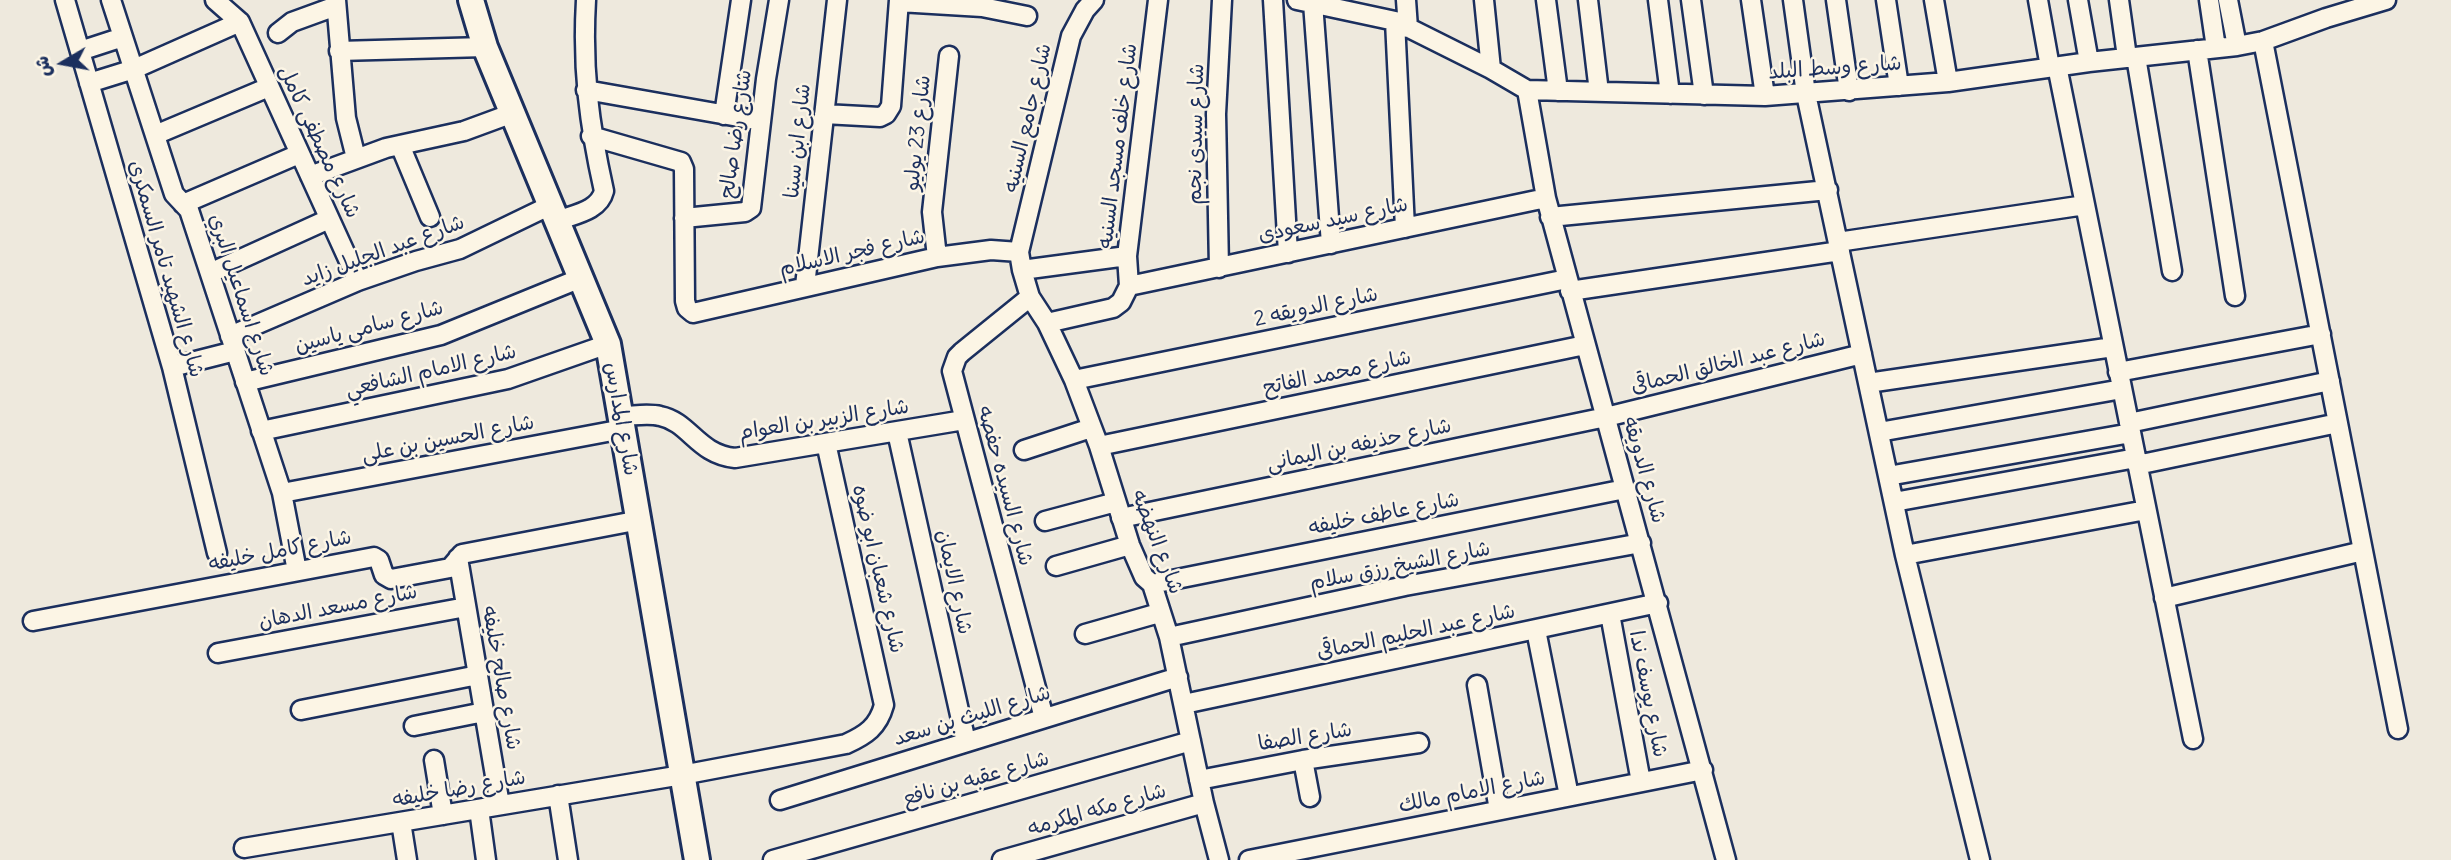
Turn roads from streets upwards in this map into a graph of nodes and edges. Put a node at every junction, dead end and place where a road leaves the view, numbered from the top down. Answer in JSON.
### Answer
{"nodes":[{"id":1,"x":65,"y":0,"type":"edge"},
{"id":2,"x":111,"y":0,"type":"edge"},
{"id":3,"x":215,"y":0,"type":"edge"},
{"id":4,"x":471,"y":0,"type":"edge"},
{"id":5,"x":586,"y":0,"type":"edge"},
{"id":6,"x":741,"y":0,"type":"edge"},
{"id":7,"x":779,"y":0,"type":"edge"},
{"id":8,"x":837,"y":0,"type":"edge"},
{"id":9,"x":1094,"y":0,"type":"edge"},
{"id":10,"x":1158,"y":0,"type":"edge"},
{"id":11,"x":1222,"y":0,"type":"edge"},
{"id":12,"x":1272,"y":0,"type":"edge"},
{"id":13,"x":1406,"y":0,"type":"edge"},
{"id":14,"x":1484,"y":0,"type":"edge"},
{"id":15,"x":1546,"y":0,"type":"edge"},
{"id":16,"x":1588,"y":0,"type":"edge"},
{"id":17,"x":1658,"y":0,"type":"edge"},
{"id":18,"x":1690,"y":0,"type":"edge"},
{"id":19,"x":1751,"y":0,"type":"edge"},
{"id":20,"x":1793,"y":0,"type":"edge"},
{"id":21,"x":1836,"y":0,"type":"edge"},
{"id":22,"x":1886,"y":0,"type":"edge"},
{"id":23,"x":1934,"y":0,"type":"edge"},
{"id":24,"x":2038,"y":0,"type":"edge"},
{"id":25,"x":2078,"y":0,"type":"edge"},
{"id":26,"x":2119,"y":0,"type":"edge"},
{"id":27,"x":2208,"y":0,"type":"edge"},
{"id":28,"x":2228,"y":0,"type":"edge"},
{"id":29,"x":2386,"y":0,"type":"edge"},
{"id":30,"x":899,"y":1,"type":"edge"},
{"id":31,"x":1305,"y":1,"type":"edge"},
{"id":32,"x":336,"y":3,"type":"edge"},
{"id":33,"x":1027,"y":16,"type":"dead end"},
{"id":34,"x":240,"y":22,"type":"junction"},
{"id":35,"x":1401,"y":24,"type":"junction"},
{"id":36,"x":278,"y":33,"type":"dead end"},
{"id":37,"x":123,"y":37,"type":"junction"},
{"id":38,"x":2263,"y":41,"type":"junction"},
{"id":39,"x":2237,"y":46,"type":"junction"},
{"id":40,"x":485,"y":47,"type":"junction"},
{"id":41,"x":2216,"y":48,"type":"junction"},
{"id":42,"x":2197,"y":50,"type":"junction"},
{"id":43,"x":80,"y":51,"type":"junction"},
{"id":44,"x":339,"y":51,"type":"junction"},
{"id":45,"x":949,"y":56,"type":"dead end"},
{"id":46,"x":2132,"y":57,"type":"junction"},
{"id":47,"x":2089,"y":62,"type":"junction"},
{"id":48,"x":2053,"y":67,"type":"junction"},
{"id":49,"x":134,"y":69,"type":"junction"},
{"id":50,"x":1492,"y":69,"type":"junction"},
{"id":51,"x":1948,"y":82,"type":"junction"},
{"id":52,"x":89,"y":83,"type":"junction"},
{"id":53,"x":1899,"y":86,"type":"junction"},
{"id":54,"x":269,"y":87,"type":"junction"},
{"id":55,"x":586,"y":90,"type":"junction"},
{"id":56,"x":1527,"y":90,"type":"junction"},
{"id":57,"x":1558,"y":91,"type":"junction"},
{"id":58,"x":1849,"y":91,"type":"junction"},
{"id":59,"x":1599,"y":92,"type":"junction"},
{"id":60,"x":1670,"y":94,"type":"junction"},
{"id":61,"x":1806,"y":94,"type":"junction"},
{"id":62,"x":1704,"y":95,"type":"junction"},
{"id":63,"x":1765,"y":96,"type":"junction"},
{"id":64,"x":513,"y":113,"type":"junction"},
{"id":65,"x":824,"y":114,"type":"junction"},
{"id":66,"x":724,"y":115,"type":"junction"},
{"id":67,"x":761,"y":121,"type":"junction"},
{"id":68,"x":155,"y":135,"type":"junction"},
{"id":69,"x":591,"y":136,"type":"junction"},
{"id":70,"x":400,"y":145,"type":"junction"},
{"id":71,"x":299,"y":154,"type":"junction"},
{"id":72,"x":356,"y":158,"type":"junction"},
{"id":73,"x":310,"y":176,"type":"junction"},
{"id":74,"x":1828,"y":190,"type":"junction"},
{"id":75,"x":1545,"y":198,"type":"junction"},
{"id":76,"x":183,"y":204,"type":"junction"},
{"id":77,"x":2085,"y":205,"type":"junction"},
{"id":78,"x":554,"y":213,"type":"junction"},
{"id":79,"x":430,"y":216,"type":"dead end"},
{"id":80,"x":1550,"y":217,"type":"junction"},
{"id":81,"x":684,"y":218,"type":"junction"},
{"id":82,"x":330,"y":219,"type":"junction"},
{"id":83,"x":1405,"y":228,"type":"junction"},
{"id":84,"x":1331,"y":244,"type":"junction"},
{"id":85,"x":1839,"y":246,"type":"junction"},
{"id":86,"x":1288,"y":253,"type":"junction"},
{"id":87,"x":1127,"y":256,"type":"junction"},
{"id":88,"x":937,"y":257,"type":"junction"},
{"id":89,"x":1021,"y":261,"type":"junction"},
{"id":90,"x":1219,"y":268,"type":"junction"},
{"id":91,"x":2172,"y":271,"type":"dead end"},
{"id":92,"x":210,"y":273,"type":"junction"},
{"id":93,"x":581,"y":278,"type":"junction"},
{"id":94,"x":358,"y":281,"type":"junction"},
{"id":95,"x":1568,"y":285,"type":"junction"},
{"id":96,"x":805,"y":286,"type":"junction"},
{"id":97,"x":1129,"y":286,"type":"junction"},
{"id":98,"x":2235,"y":296,"type":"dead end"},
{"id":99,"x":1030,"y":297,"type":"junction"},
{"id":100,"x":1047,"y":323,"type":"junction"},
{"id":101,"x":2321,"y":334,"type":"junction"},
{"id":102,"x":233,"y":343,"type":"junction"},
{"id":103,"x":608,"y":344,"type":"junction"},
{"id":104,"x":1585,"y":345,"type":"junction"},
{"id":105,"x":2113,"y":347,"type":"junction"},
{"id":106,"x":1862,"y":354,"type":"junction"},
{"id":107,"x":172,"y":366,"type":"junction"},
{"id":108,"x":1074,"y":380,"type":"junction"},
{"id":109,"x":2120,"y":381,"type":"junction"},
{"id":110,"x":2330,"y":381,"type":"junction"},
{"id":111,"x":245,"y":382,"type":"junction"},
{"id":112,"x":1868,"y":383,"type":"junction"},
{"id":113,"x":1605,"y":417,"type":"junction"},
{"id":114,"x":964,"y":420,"type":"junction"},
{"id":115,"x":622,"y":423,"type":"junction"},
{"id":116,"x":2338,"y":423,"type":"junction"},
{"id":117,"x":1091,"y":428,"type":"junction"},
{"id":118,"x":2130,"y":428,"type":"junction"},
{"id":119,"x":261,"y":431,"type":"junction"},
{"id":120,"x":897,"y":432,"type":"junction"},
{"id":121,"x":1879,"y":432,"type":"junction"},
{"id":122,"x":826,"y":443,"type":"junction"},
{"id":123,"x":1099,"y":446,"type":"junction"},
{"id":124,"x":1024,"y":450,"type":"dead end"},
{"id":125,"x":2136,"y":462,"type":"junction"},
{"id":126,"x":1888,"y":476,"type":"junction"},
{"id":127,"x":1625,"y":489,"type":"junction"},
{"id":128,"x":282,"y":493,"type":"junction"},
{"id":129,"x":1894,"y":502,"type":"junction"},
{"id":130,"x":1119,"y":510,"type":"junction"},
{"id":131,"x":2146,"y":510,"type":"junction"},
{"id":132,"x":639,"y":520,"type":"junction"},
{"id":133,"x":1045,"y":521,"type":"dead end"},
{"id":134,"x":1641,"y":544,"type":"junction"},
{"id":135,"x":1130,"y":545,"type":"junction"},
{"id":136,"x":2363,"y":551,"type":"junction"},
{"id":137,"x":217,"y":553,"type":"dead end"},
{"id":138,"x":1905,"y":555,"type":"junction"},
{"id":139,"x":458,"y":558,"type":"junction"},
{"id":140,"x":1056,"y":566,"type":"dead end"},
{"id":141,"x":297,"y":571,"type":"junction"},
{"id":142,"x":1152,"y":584,"type":"junction"},
{"id":143,"x":2164,"y":598,"type":"junction"},
{"id":144,"x":1658,"y":603,"type":"junction"},
{"id":145,"x":466,"y":607,"type":"junction"},
{"id":146,"x":1159,"y":613,"type":"junction"},
{"id":147,"x":1609,"y":614,"type":"junction"},
{"id":148,"x":33,"y":621,"type":"dead end"},
{"id":149,"x":1536,"y":630,"type":"junction"},
{"id":150,"x":1085,"y":634,"type":"dead end"},
{"id":151,"x":1169,"y":637,"type":"junction"},
{"id":152,"x":218,"y":653,"type":"dead end"},
{"id":153,"x":478,"y":675,"type":"junction"},
{"id":154,"x":1178,"y":677,"type":"junction"},
{"id":155,"x":1477,"y":685,"type":"dead end"},
{"id":156,"x":884,"y":705,"type":"joint"},
{"id":157,"x":1184,"y":705,"type":"junction"},
{"id":158,"x":301,"y":710,"type":"dead end"},
{"id":159,"x":484,"y":712,"type":"junction"},
{"id":160,"x":1044,"y":718,"type":"junction"},
{"id":161,"x":414,"y":726,"type":"dead end"},
{"id":162,"x":2398,"y":729,"type":"dead end"},
{"id":163,"x":2193,"y":739,"type":"dead end"},
{"id":164,"x":1191,"y":741,"type":"junction"},
{"id":165,"x":965,"y":742,"type":"junction"},
{"id":166,"x":1419,"y":743,"type":"dead end"},
{"id":167,"x":434,"y":760,"type":"dead end"},
{"id":168,"x":1304,"y":760,"type":"junction"},
{"id":169,"x":1703,"y":770,"type":"junction"},
{"id":170,"x":682,"y":775,"type":"junction"},
{"id":171,"x":1199,"y":780,"type":"junction"},
{"id":172,"x":1641,"y":782,"type":"junction"},
{"id":173,"x":558,"y":795,"type":"junction"},
{"id":174,"x":1569,"y":796,"type":"junction"},
{"id":175,"x":1310,"y":797,"type":"dead end"},
{"id":176,"x":780,"y":800,"type":"dead end"},
{"id":177,"x":1204,"y":803,"type":"junction"},
{"id":178,"x":499,"y":805,"type":"junction"},
{"id":179,"x":479,"y":809,"type":"junction"},
{"id":180,"x":1499,"y":810,"type":"junction"},
{"id":181,"x":443,"y":815,"type":"junction"},
{"id":182,"x":401,"y":822,"type":"junction"},
{"id":183,"x":244,"y":848,"type":"dead end"},
{"id":184,"x":407,"y":860,"type":"edge"},
{"id":185,"x":485,"y":860,"type":"edge"},
{"id":186,"x":568,"y":860,"type":"edge"},
{"id":187,"x":697,"y":860,"type":"edge"},
{"id":188,"x":773,"y":860,"type":"edge"},
{"id":189,"x":1002,"y":860,"type":"edge"},
{"id":190,"x":1219,"y":860,"type":"edge"},
{"id":191,"x":1249,"y":860,"type":"edge"},
{"id":192,"x":1726,"y":860,"type":"edge"},
{"id":193,"x":1980,"y":860,"type":"edge"}],
"edges":[{"from":1,"to":43,"type":"street","name":"شارع الشهيد تامر السمكرى"},
{"from":2,"to":37,"type":"street","name":"شارع اسماعيل البري"},
{"from":3,"to":34,"type":"street","name":"شارع مصطفى كامل"},
{"from":4,"to":40,"type":"street","name":"شارع المدارس"},
{"from":5,"to":55,"type":"street"},
{"from":6,"to":66,"type":"street"},
{"from":7,"to":67,"type":"street","name":"شارع رضا صالح"},
{"from":8,"to":65,"type":"street","name":"شارع ابن سينا"},
{"from":9,"to":89,"type":"street","name":"شارع جامع السنيه"},
{"from":10,"to":87,"type":"street","name":"شارع خلف مسجد السنيه"},
{"from":11,"to":90,"type":"street","name":"شارع سيدى نجم"},
{"from":12,"to":86,"type":"street"},
{"from":13,"to":35,"type":"street"},
{"from":14,"to":50,"type":"street"},
{"from":15,"to":57,"type":"street"},
{"from":16,"to":59,"type":"street"},
{"from":17,"to":60,"type":"street"},
{"from":18,"to":62,"type":"street"},
{"from":19,"to":63,"type":"street"},
{"from":20,"to":61,"type":"street"},
{"from":21,"to":58,"type":"street"},
{"from":22,"to":53,"type":"street"},
{"from":23,"to":51,"type":"street"},
{"from":24,"to":48,"type":"street"},
{"from":25,"to":47,"type":"street"},
{"from":26,"to":46,"type":"street"},
{"from":27,"to":41,"type":"street"},
{"from":28,"to":39,"type":"street"},
{"from":29,"to":38,"type":"street","name":"شارع وسط البلد"},
{"from":30,"to":33,"type":"street"},
{"from":30,"to":65,"type":"street"},
{"from":31,"to":35,"type":"street","name":"شارع وسط البلد"},
{"from":31,"to":84,"type":"street"},
{"from":32,"to":36,"type":"street"},
{"from":32,"to":44,"type":"street"},
{"from":34,"to":49,"type":"street"},
{"from":34,"to":54,"type":"street","name":"شارع مصطفى كامل"},
{"from":35,"to":50,"type":"street","name":"شارع وسط البلد"},
{"from":35,"to":83,"type":"street"},
{"from":37,"to":43,"type":"street"},
{"from":37,"to":49,"type":"street","name":"شارع اسماعيل البري"},
{"from":38,"to":39,"type":"street","name":"شارع وسط البلد"},
{"from":38,"to":101,"type":"street"},
{"from":39,"to":41,"type":"street","name":"شارع وسط البلد"},
{"from":40,"to":44,"type":"street"},
{"from":40,"to":64,"type":"street","name":"شارع المدارس"},
{"from":41,"to":42,"type":"street","name":"شارع وسط البلد"},
{"from":42,"to":46,"type":"street","name":"شارع وسط البلد"},
{"from":42,"to":98,"type":"street"},
{"from":43,"to":52,"type":"street","name":"شارع الشهيد تامر السمكرى"},
{"from":44,"to":72,"type":"street"},
{"from":45,"to":88,"type":"street","name":"شارع 23 يوليو"},
{"from":46,"to":47,"type":"street","name":"شارع وسط البلد"},
{"from":46,"to":91,"type":"street"},
{"from":47,"to":48,"type":"street","name":"شارع وسط البلد"},
{"from":48,"to":51,"type":"street","name":"شارع وسط البلد"},
{"from":48,"to":77,"type":"street"},
{"from":49,"to":52,"type":"street"},
{"from":49,"to":68,"type":"street","name":"شارع اسماعيل البري"},
{"from":50,"to":56,"type":"street","name":"شارع وسط البلد"},
{"from":51,"to":53,"type":"street","name":"شارع وسط البلد"},
{"from":52,"to":107,"type":"street","name":"شارع الشهيد تامر السمكرى"},
{"from":53,"to":58,"type":"street","name":"شارع وسط البلد"},
{"from":54,"to":68,"type":"street"},
{"from":54,"to":71,"type":"street","name":"شارع مصطفى كامل"},
{"from":55,"to":66,"type":"street"},
{"from":55,"to":69,"type":"street"},
{"from":56,"to":57,"type":"street","name":"شارع وسط البلد"},
{"from":56,"to":75,"type":"street","name":"شارع الدويقه"},
{"from":57,"to":59,"type":"street","name":"شارع وسط البلد"},
{"from":58,"to":61,"type":"street","name":"شارع وسط البلد"},
{"from":59,"to":60,"type":"street","name":"شارع وسط البلد"},
{"from":60,"to":62,"type":"street","name":"شارع وسط البلد"},
{"from":61,"to":63,"type":"street","name":"شارع وسط البلد"},
{"from":61,"to":74,"type":"street"},
{"from":62,"to":63,"type":"street","name":"شارع وسط البلد"},
{"from":64,"to":70,"type":"street"},
{"from":64,"to":78,"type":"street","name":"شارع المدارس"},
{"from":65,"to":96,"type":"street","name":"شارع ابن سينا"},
{"from":66,"to":67,"type":"street"},
{"from":67,"to":81,"type":"street","name":"شارع رضا صالح"},
{"from":68,"to":76,"type":"street","name":"شارع اسماعيل البري"},
{"from":69,"to":78,"type":"street","name":"شارع عبد الجليل زايد"},
{"from":69,"to":81,"type":"street"},
{"from":70,"to":72,"type":"street"},
{"from":70,"to":79,"type":"street"},
{"from":71,"to":73,"type":"street","name":"شارع مصطفى كامل"},
{"from":71,"to":76,"type":"street"},
{"from":72,"to":73,"type":"street"},
{"from":73,"to":82,"type":"street","name":"شارع مصطفى كامل"},
{"from":74,"to":80,"type":"street"},
{"from":74,"to":85,"type":"street"},
{"from":75,"to":80,"type":"street","name":"شارع الدويقه"},
{"from":75,"to":83,"type":"street","name":"شارع سيد سعودى"},
{"from":76,"to":92,"type":"street","name":"شارع اسماعيل البري"},
{"from":77,"to":85,"type":"street","name":"شارع الدويقه 2"},
{"from":77,"to":105,"type":"street"},
{"from":78,"to":93,"type":"street","name":"شارع المدارس"},
{"from":78,"to":94,"type":"street","name":"شارع عبد الجليل زايد"},
{"from":80,"to":95,"type":"street","name":"شارع الدويقه"},
{"from":81,"to":96,"type":"street","name":"شارع فجر الاسلام"},
{"from":82,"to":92,"type":"street"},
{"from":82,"to":94,"type":"street","name":"شارع مصطفى كامل"},
{"from":83,"to":84,"type":"street","name":"شارع سيد سعودى"},
{"from":84,"to":86,"type":"street","name":"شارع سيد سعودى"},
{"from":85,"to":95,"type":"street","name":"شارع الدويقه 2"},
{"from":85,"to":106,"type":"street"},
{"from":86,"to":90,"type":"street","name":"شارع سيد سعودى"},
{"from":87,"to":89,"type":"street","name":"شارع فجر الاسلام"},
{"from":87,"to":97,"type":"street","name":"شارع خلف مسجد السنيه"},
{"from":88,"to":89,"type":"street","name":"شارع فجر الاسلام"},
{"from":88,"to":96,"type":"street","name":"شارع فجر الاسلام"},
{"from":89,"to":99,"type":"street","name":"شارع النهضه"},
{"from":90,"to":97,"type":"street","name":"شارع سيد سعودى"},
{"from":92,"to":102,"type":"street","name":"شارع اسماعيل البري"},
{"from":93,"to":103,"type":"street","name":"شارع المدارس"},
{"from":93,"to":111,"type":"street","name":"شارع سامى ياسين"},
{"from":94,"to":102,"type":"street","name":"شارع عبد الجليل زايد"},
{"from":95,"to":104,"type":"street","name":"شارع الدويقه"},
{"from":95,"to":108,"type":"street","name":"شارع الدويقه 2"},
{"from":97,"to":100,"type":"street"},
{"from":99,"to":100,"type":"street","name":"شارع النهضه"},
{"from":99,"to":114,"type":"street","name":"شارع السيده حفصه"},
{"from":100,"to":108,"type":"street","name":"شارع النهضه"},
{"from":101,"to":109,"type":"street"},
{"from":101,"to":110,"type":"street"},
{"from":102,"to":107,"type":"street","name":"شارع عبد الجليل زايد"},
{"from":102,"to":111,"type":"street","name":"شارع اسماعيل البري"},
{"from":103,"to":115,"type":"street","name":"شارع المدارس"},
{"from":103,"to":119,"type":"street","name":"شارع الامام الشافعي"},
{"from":104,"to":113,"type":"street","name":"شارع الدويقه"},
{"from":104,"to":123,"type":"street","name":"شارع محمد الفاتح"},
{"from":105,"to":109,"type":"street"},
{"from":105,"to":112,"type":"street"},
{"from":106,"to":112,"type":"street"},
{"from":106,"to":113,"type":"street","name":"شارع عبد الخالق الحماقى"},
{"from":107,"to":137,"type":"street","name":"شارع الشهيد تامر السمكرى"},
{"from":108,"to":117,"type":"street","name":"شارع النهضه"},
{"from":109,"to":118,"type":"street"},
{"from":109,"to":121,"type":"street"},
{"from":110,"to":116,"type":"street"},
{"from":110,"to":118,"type":"street"},
{"from":111,"to":119,"type":"street","name":"شارع اسماعيل البري"},
{"from":112,"to":121,"type":"street"},
{"from":113,"to":127,"type":"street","name":"شارع الدويقه"},
{"from":113,"to":130,"type":"street","name":"شارع حذيفه بن اليمانى"},
{"from":114,"to":120,"type":"street","name":"شارع الزبير بن العوام"},
{"from":114,"to":160,"type":"street","name":"شارع السيده حفصه"},
{"from":115,"to":122,"type":"street","name":"شارع الزبير بن العوام"},
{"from":115,"to":128,"type":"street","name":"شارع الحسين بن على"},
{"from":115,"to":132,"type":"street","name":"شارع المدارس"},
{"from":116,"to":125,"type":"street"},
{"from":116,"to":136,"type":"street"},
{"from":117,"to":123,"type":"street","name":"شارع النهضه"},
{"from":117,"to":124,"type":"street"},
{"from":118,"to":125,"type":"street"},
{"from":118,"to":126,"type":"street"},
{"from":119,"to":128,"type":"street","name":"شارع اسماعيل البري"},
{"from":120,"to":122,"type":"street","name":"شارع الزبير بن العوام"},
{"from":120,"to":165,"type":"street","name":"شارع الايمان"},
{"from":121,"to":126,"type":"street"},
{"from":122,"to":156,"type":"street","name":"شارع شعبان ابو ضوه"},
{"from":123,"to":130,"type":"street","name":"شارع النهضه"},
{"from":125,"to":129,"type":"street"},
{"from":125,"to":131,"type":"street"},
{"from":126,"to":129,"type":"street"},
{"from":127,"to":134,"type":"street","name":"شارع الدويقه"},
{"from":127,"to":142,"type":"street","name":"شارع عاطف خليفه"},
{"from":128,"to":141,"type":"street","name":"شارع اسماعيل البري"},
{"from":129,"to":138,"type":"street"},
{"from":130,"to":133,"type":"street","name":"شارع حذيفه بن اليمانى"},
{"from":130,"to":135,"type":"street","name":"شارع النهضه"},
{"from":131,"to":138,"type":"street"},
{"from":131,"to":143,"type":"street"},
{"from":132,"to":139,"type":"street","name":"شارع كامل خليفه"},
{"from":132,"to":170,"type":"street","name":"شارع المدارس"},
{"from":134,"to":144,"type":"street","name":"شارع الدويقه"},
{"from":134,"to":151,"type":"street","name":"شارع الشيخ رزق سلام"},
{"from":135,"to":140,"type":"street"},
{"from":135,"to":142,"type":"street","name":"شارع النهضه"},
{"from":136,"to":143,"type":"street"},
{"from":136,"to":162,"type":"street"},
{"from":138,"to":193,"type":"street"},
{"from":139,"to":141,"type":"street","name":"شارع كامل خليفه"},
{"from":139,"to":145,"type":"street","name":"شارع صالح خليفه"},
{"from":141,"to":148,"type":"street","name":"شارع كامل خليفه"},
{"from":142,"to":146,"type":"street","name":"شارع النهضه"},
{"from":143,"to":163,"type":"street"},
{"from":144,"to":147,"type":"street","name":"شارع عبد الحليم الحماقى"},
{"from":144,"to":169,"type":"street","name":"شارع الدويقه"},
{"from":145,"to":152,"type":"street","name":"شارع مسعد الدهان"},
{"from":145,"to":153,"type":"street","name":"شارع صالح خليفه"},
{"from":146,"to":150,"type":"street"},
{"from":146,"to":151,"type":"street","name":"شارع النهضه"},
{"from":147,"to":149,"type":"street","name":"شارع عبد الحليم الحماقى"},
{"from":147,"to":172,"type":"street","name":"شارع يوسف ندا"},
{"from":149,"to":157,"type":"street","name":"شارع عبد الحليم الحماقى"},
{"from":149,"to":174,"type":"street"},
{"from":151,"to":154,"type":"street","name":"شارع النهضه"},
{"from":153,"to":158,"type":"street"},
{"from":153,"to":159,"type":"street","name":"شارع صالح خليفه"},
{"from":154,"to":157,"type":"street","name":"شارع النهضه"},
{"from":154,"to":160,"type":"street","name":"شارع الليث بن سعد"},
{"from":155,"to":180,"type":"street"},
{"from":156,"to":170,"type":"street","name":"شارع رضا خليفه"},
{"from":157,"to":164,"type":"street","name":"شارع النهضه"},
{"from":159,"to":161,"type":"street"},
{"from":159,"to":178,"type":"street","name":"شارع صالح خليفه"},
{"from":160,"to":165,"type":"street","name":"شارع الليث بن سعد"},
{"from":164,"to":171,"type":"street","name":"شارع النهضه"},
{"from":164,"to":188,"type":"street","name":"شارع عقبه بن نافع"},
{"from":165,"to":176,"type":"street","name":"شارع الليث بن سعد"},
{"from":166,"to":168,"type":"street","name":"شارع الصفا"},
{"from":167,"to":181,"type":"street"},
{"from":168,"to":171,"type":"street","name":"شارع الصفا"},
{"from":168,"to":175,"type":"street"},
{"from":169,"to":172,"type":"street","name":"شارع الامام مالك"},
{"from":169,"to":192,"type":"street","name":"شارع الدويقه"},
{"from":170,"to":173,"type":"street","name":"شارع رضا خليفه"},
{"from":170,"to":187,"type":"street","name":"شارع المدارس"},
{"from":171,"to":177,"type":"street","name":"شارع النهضه"},
{"from":172,"to":174,"type":"street","name":"شارع الامام مالك"},
{"from":173,"to":178,"type":"street","name":"شارع رضا خليفه"},
{"from":173,"to":186,"type":"street"},
{"from":174,"to":180,"type":"street","name":"شارع الامام مالك"},
{"from":177,"to":189,"type":"street","name":"شارع مكه المكرمه"},
{"from":177,"to":190,"type":"street","name":"شارع النهضه"},
{"from":178,"to":179,"type":"street","name":"شارع رضا خليفه"},
{"from":179,"to":181,"type":"street","name":"شارع رضا خليفه"},
{"from":179,"to":185,"type":"street"},
{"from":180,"to":191,"type":"street","name":"شارع الامام مالك"},
{"from":181,"to":182,"type":"street","name":"شارع رضا خليفه"},
{"from":182,"to":183,"type":"street","name":"شارع رضا خليفه"},
{"from":182,"to":184,"type":"street"}]}
